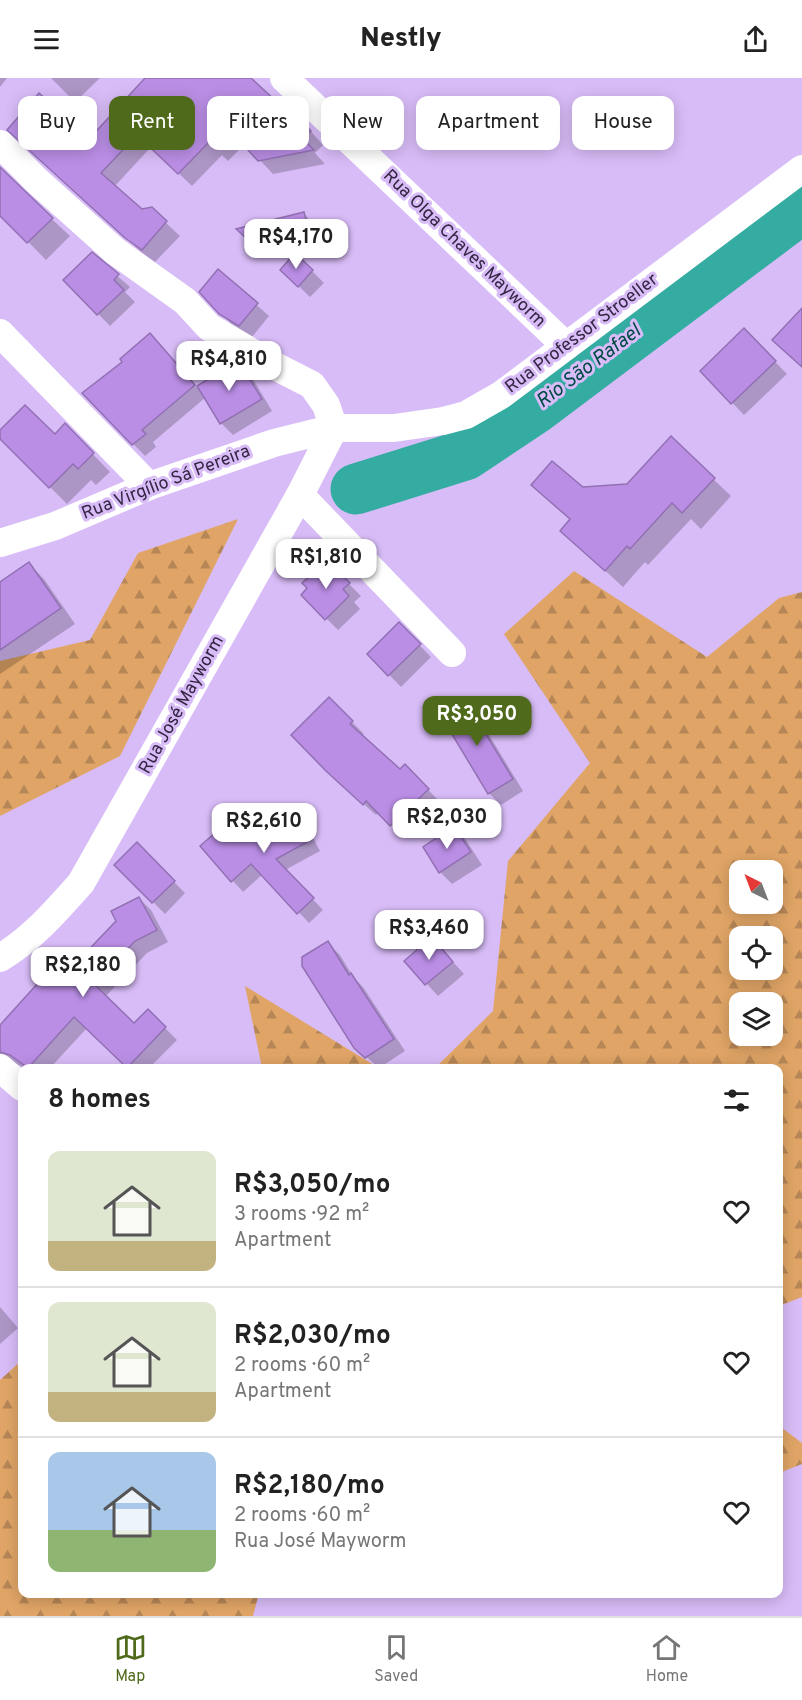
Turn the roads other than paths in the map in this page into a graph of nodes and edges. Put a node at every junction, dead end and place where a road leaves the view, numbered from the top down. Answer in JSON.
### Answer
{"nodes":[{"id":1,"x":284,"y":78,"type":"edge"},
{"id":2,"x":0,"y":144,"type":"edge"},
{"id":3,"x":802,"y":169,"type":"edge"},
{"id":4,"x":0,"y":333,"type":"edge"},
{"id":5,"x":566,"y":346,"type":"junction"},
{"id":6,"x":334,"y":428,"type":"junction"},
{"id":7,"x":149,"y":486,"type":"junction"},
{"id":8,"x":300,"y":495,"type":"junction"},
{"id":9,"x":0,"y":543,"type":"edge"},
{"id":10,"x":452,"y":653,"type":"dead end"},
{"id":11,"x":0,"y":958,"type":"edge"},
{"id":12,"x":0,"y":1068,"type":"edge"},
{"id":13,"x":18,"y":1084,"type":"edge"}],
"edges":[{"from":1,"to":5,"type":"street","name":"Rua Olga Chaves Mayworm"},
{"from":2,"to":6,"type":"street"},
{"from":3,"to":5,"type":"street","name":"Rua Professor Stroeller"},
{"from":4,"to":7,"type":"street"},
{"from":5,"to":6,"type":"street","name":"Rua Professor Stroeller"},
{"from":6,"to":7,"type":"street","name":"Rua Virgílio Sá Pereira"},
{"from":6,"to":8,"type":"street","name":"Rua José Mayworm"},
{"from":7,"to":9,"type":"street","name":"Rua Virgílio Sá Pereira"},
{"from":8,"to":10,"type":"street"},
{"from":8,"to":11,"type":"street","name":"Rua José Mayworm"},
{"from":12,"to":13,"type":"street"}]}
